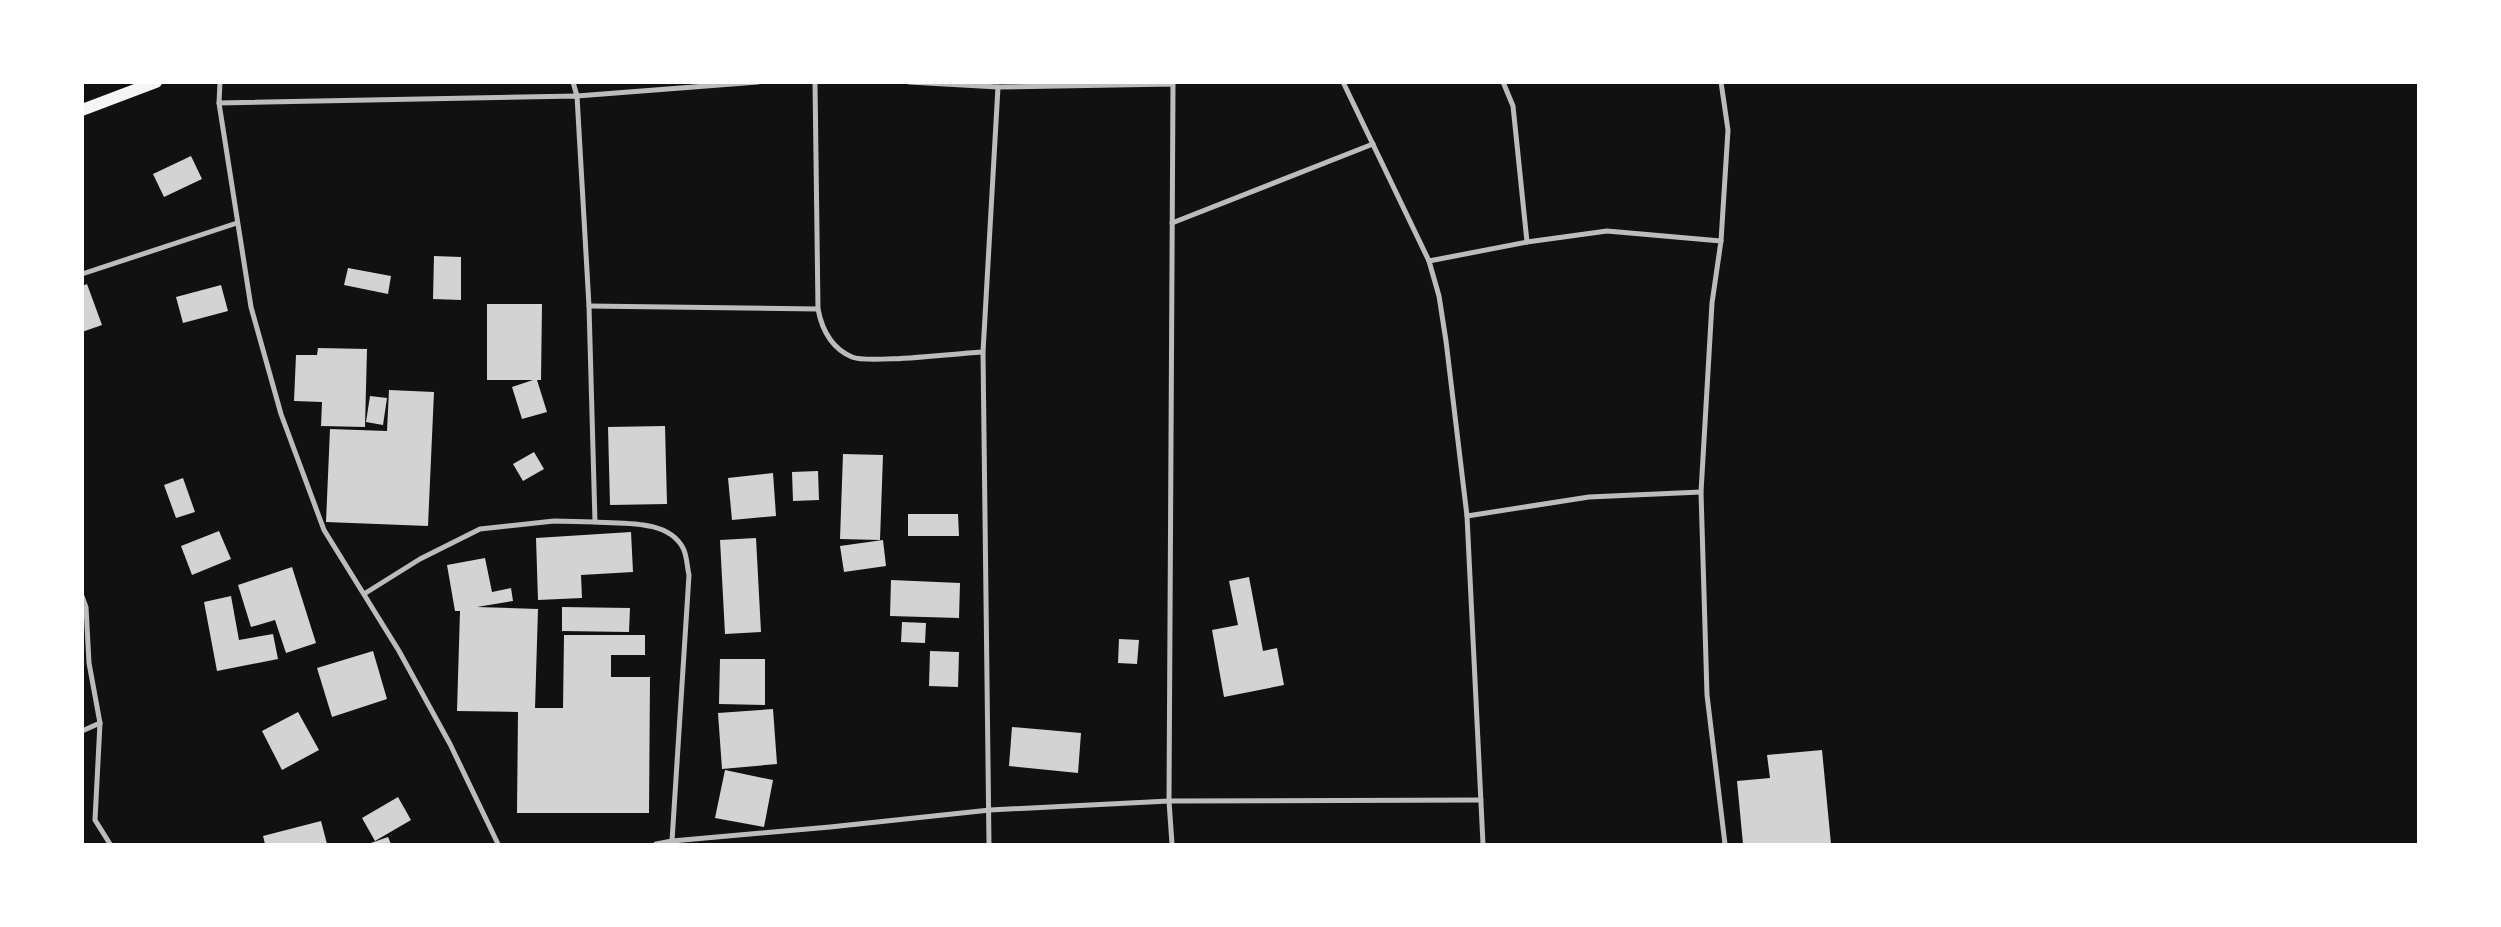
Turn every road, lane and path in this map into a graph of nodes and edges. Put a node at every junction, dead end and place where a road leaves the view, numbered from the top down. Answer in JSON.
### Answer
{"nodes":[{"id":1,"x":156,"y":82,"type":"edge"},
{"id":2,"x":220,"y":82,"type":"edge"},
{"id":3,"x":573,"y":82,"type":"edge"},
{"id":4,"x":758,"y":82,"type":"edge"},
{"id":5,"x":815,"y":82,"type":"edge"},
{"id":6,"x":909,"y":82,"type":"edge"},
{"id":7,"x":1343,"y":82,"type":"edge"},
{"id":8,"x":1503,"y":82,"type":"edge"},
{"id":9,"x":1721,"y":82,"type":"edge"},
{"id":10,"x":1173,"y":83,"type":"edge"},
{"id":11,"x":998,"y":87,"type":"junction"},
{"id":12,"x":577,"y":96,"type":"junction"},
{"id":13,"x":219,"y":103,"type":"junction"},
{"id":14,"x":82,"y":110,"type":"edge"},
{"id":15,"x":1373,"y":144,"type":"junction"},
{"id":16,"x":237,"y":223,"type":"junction"},
{"id":17,"x":1172,"y":223,"type":"junction"},
{"id":18,"x":1721,"y":241,"type":"junction"},
{"id":19,"x":1527,"y":242,"type":"junction"},
{"id":20,"x":1429,"y":261,"type":"junction"},
{"id":21,"x":82,"y":274,"type":"edge"},
{"id":22,"x":589,"y":306,"type":"junction"},
{"id":23,"x":818,"y":309,"type":"junction"},
{"id":24,"x":983,"y":352,"type":"junction"},
{"id":25,"x":1701,"y":492,"type":"junction"},
{"id":26,"x":1467,"y":516,"type":"junction"},
{"id":27,"x":595,"y":522,"type":"junction"},
{"id":28,"x":364,"y":594,"type":"junction"},
{"id":29,"x":82,"y":596,"type":"edge"},
{"id":30,"x":84,"y":608,"type":"edge"},
{"id":31,"x":100,"y":723,"type":"junction"},
{"id":32,"x":82,"y":731,"type":"edge"},
{"id":33,"x":1481,"y":800,"type":"junction"},
{"id":34,"x":1169,"y":801,"type":"junction"},
{"id":35,"x":990,"y":810,"type":"junction"},
{"id":36,"x":672,"y":841,"type":"junction"},
{"id":37,"x":110,"y":844,"type":"edge"},
{"id":38,"x":498,"y":844,"type":"edge"},
{"id":39,"x":656,"y":844,"type":"edge"},
{"id":40,"x":989,"y":844,"type":"edge"},
{"id":41,"x":1172,"y":844,"type":"edge"},
{"id":42,"x":1483,"y":844,"type":"edge"},
{"id":43,"x":1724,"y":844,"type":"edge"}],
"edges":[{"from":1,"to":14,"type":"main road"},
{"from":2,"to":13,"type":"street"},
{"from":3,"to":12,"type":"street"},
{"from":4,"to":12,"type":"street"},
{"from":5,"to":23,"type":"street"},
{"from":6,"to":11,"type":"street"},
{"from":7,"to":15,"type":"street"},
{"from":8,"to":19,"type":"street"},
{"from":9,"to":18,"type":"street"},
{"from":10,"to":11,"type":"street"},
{"from":10,"to":17,"type":"street"},
{"from":11,"to":24,"type":"street"},
{"from":12,"to":13,"type":"street"},
{"from":12,"to":22,"type":"street"},
{"from":13,"to":16,"type":"street"},
{"from":15,"to":17,"type":"street"},
{"from":15,"to":20,"type":"street"},
{"from":16,"to":21,"type":"street"},
{"from":16,"to":28,"type":"street"},
{"from":17,"to":34,"type":"street"},
{"from":18,"to":19,"type":"street"},
{"from":18,"to":25,"type":"street"},
{"from":19,"to":20,"type":"street"},
{"from":20,"to":26,"type":"street"},
{"from":22,"to":23,"type":"street"},
{"from":22,"to":27,"type":"street"},
{"from":23,"to":24,"type":"street"},
{"from":24,"to":35,"type":"street"},
{"from":25,"to":26,"type":"street"},
{"from":25,"to":43,"type":"street"},
{"from":26,"to":33,"type":"street"},
{"from":27,"to":28,"type":"street"},
{"from":27,"to":36,"type":"street"},
{"from":28,"to":38,"type":"street"},
{"from":29,"to":30,"type":"street"},
{"from":30,"to":31,"type":"street"},
{"from":31,"to":32,"type":"street"},
{"from":31,"to":37,"type":"street"},
{"from":33,"to":34,"type":"street"},
{"from":33,"to":42,"type":"street"},
{"from":34,"to":35,"type":"street"},
{"from":34,"to":41,"type":"street"},
{"from":35,"to":36,"type":"street"},
{"from":35,"to":40,"type":"street"},
{"from":36,"to":39,"type":"street"}]}
